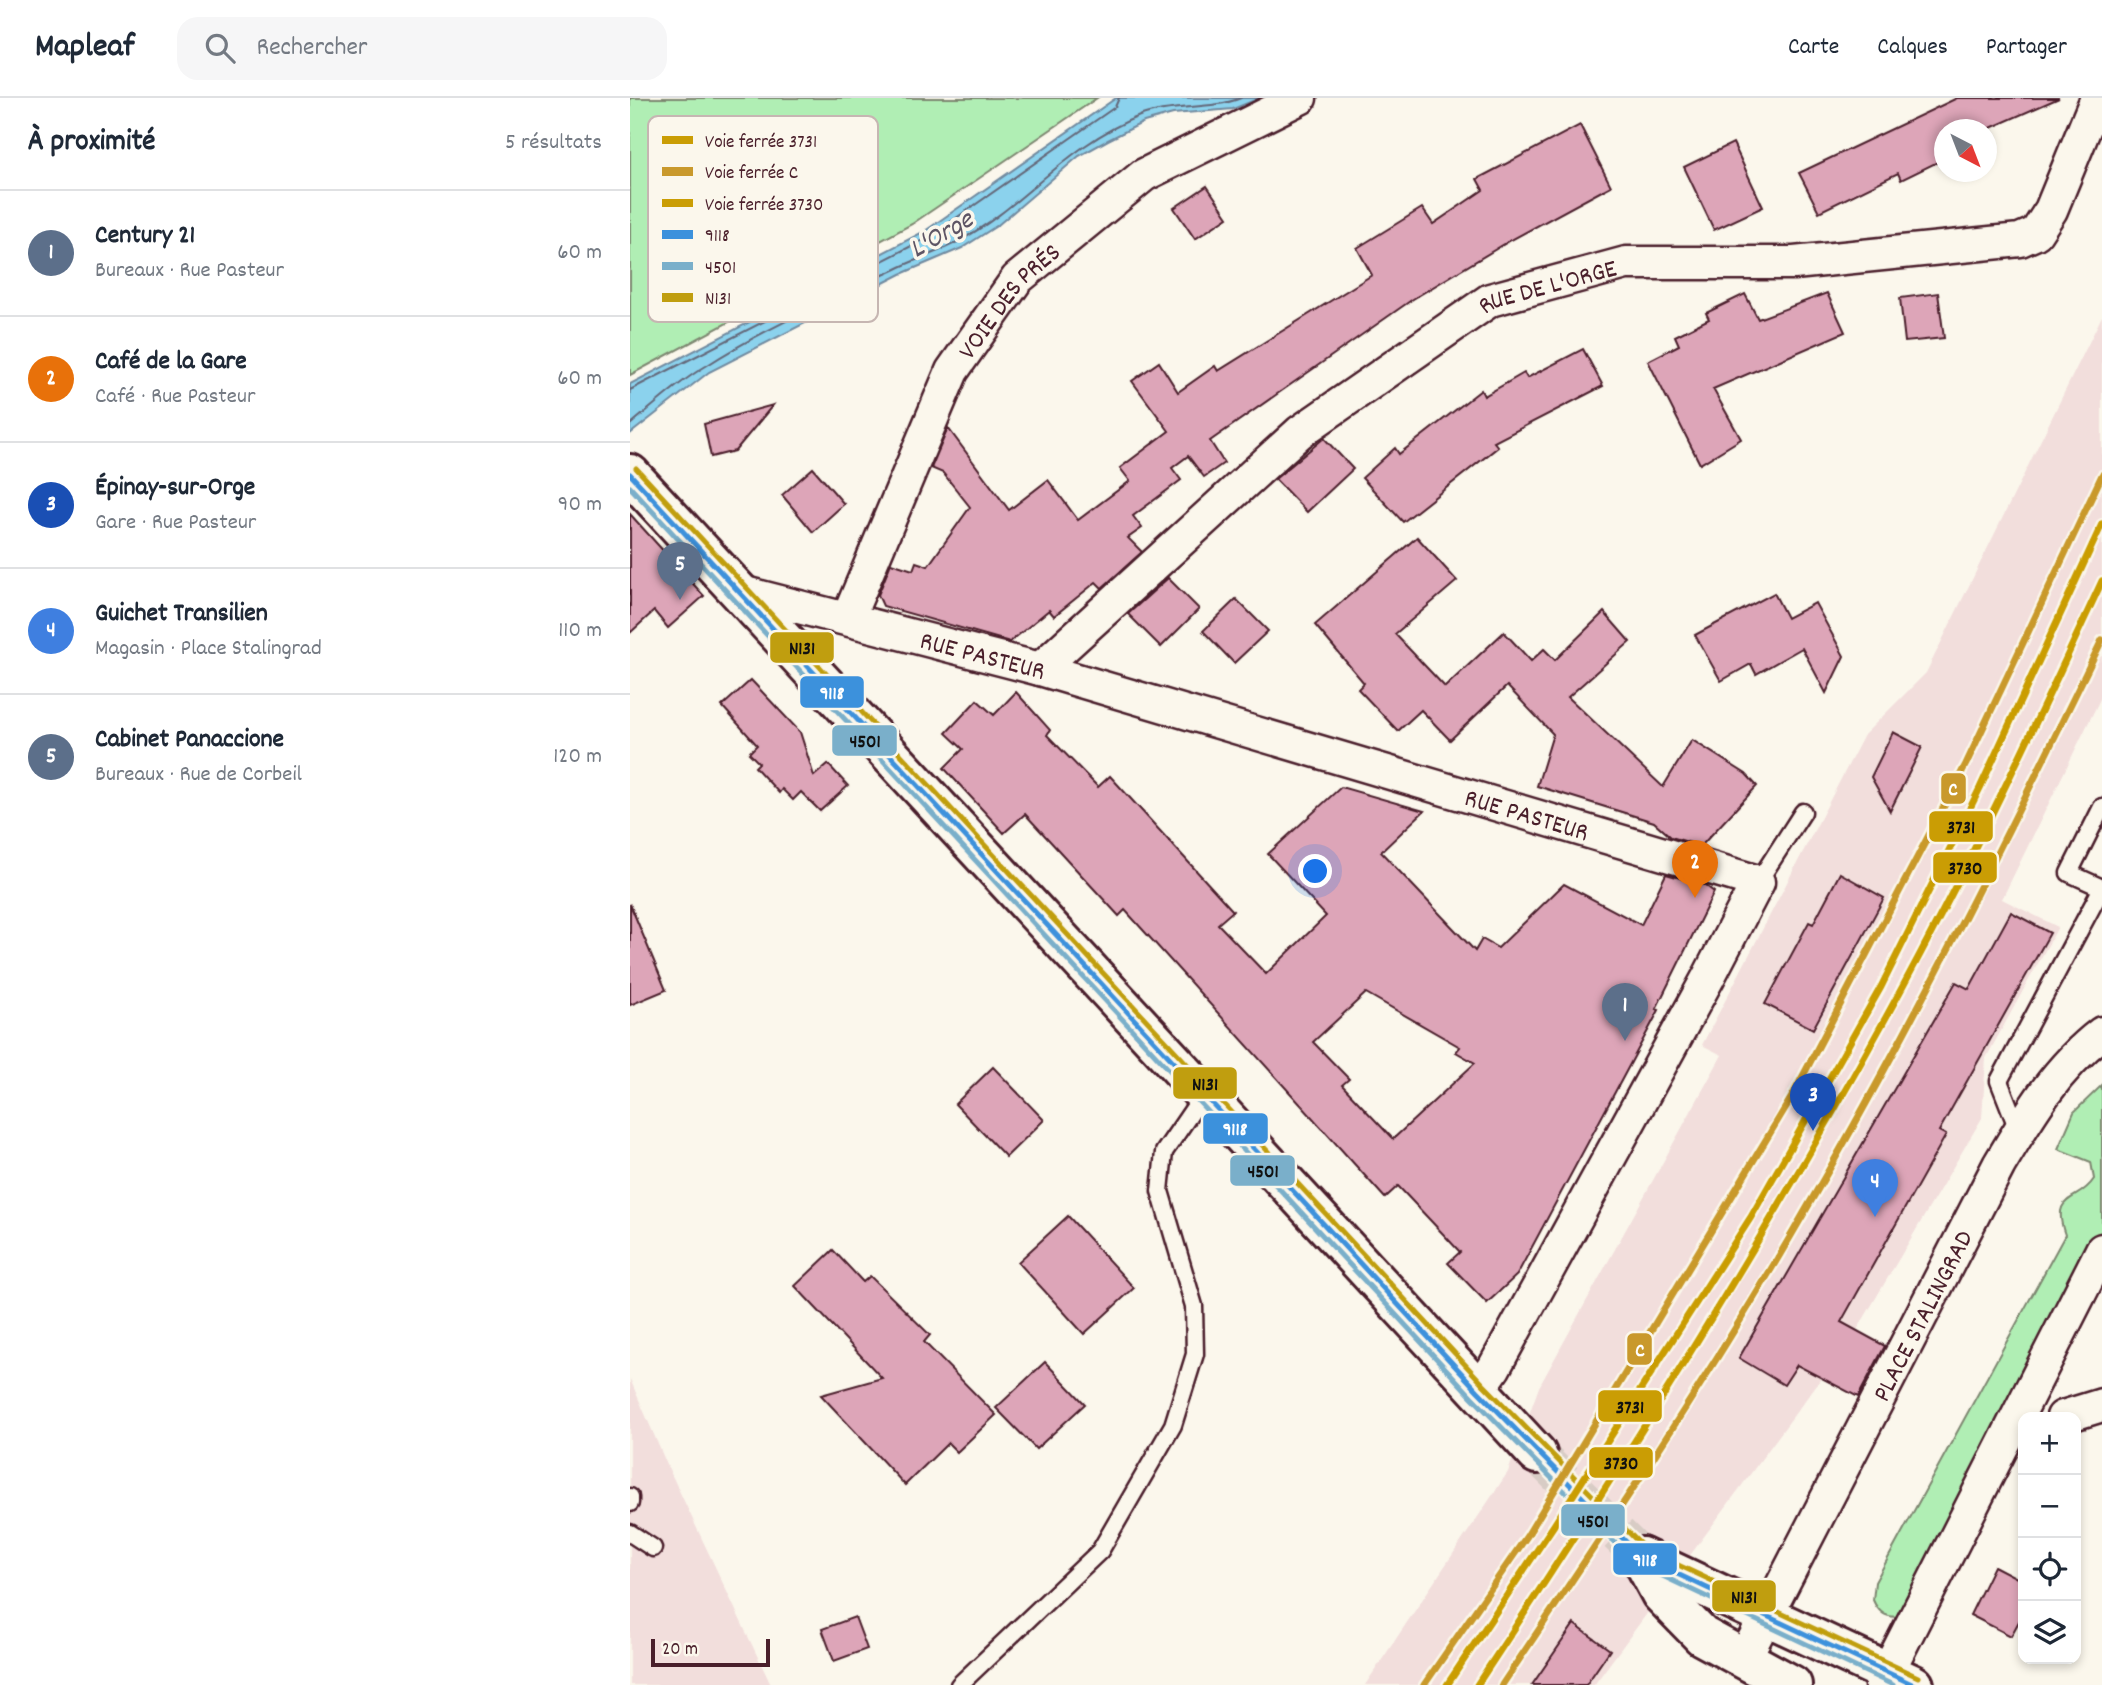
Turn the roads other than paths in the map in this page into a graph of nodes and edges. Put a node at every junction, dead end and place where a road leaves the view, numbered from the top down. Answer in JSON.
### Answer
{"nodes":[{"id":1,"x":1300,"y":98,"type":"edge"},
{"id":2,"x":2096,"y":98,"type":"edge"},
{"id":3,"x":630,"y":474,"type":"edge"},
{"id":4,"x":737,"y":591,"type":"junction"},
{"id":5,"x":848,"y":618,"type":"junction"},
{"id":6,"x":1040,"y":669,"type":"junction"},
{"id":7,"x":2102,"y":807,"type":"edge"},
{"id":8,"x":1803,"y":812,"type":"dead end"},
{"id":9,"x":1758,"y":882,"type":"junction"},
{"id":10,"x":2101,"y":888,"type":"edge"},
{"id":11,"x":2102,"y":1033,"type":"edge"},
{"id":12,"x":1204,"y":1093,"type":"junction"},
{"id":13,"x":2019,"y":1132,"type":"junction"},
{"id":14,"x":2102,"y":1250,"type":"edge"},
{"id":15,"x":1478,"y":1391,"type":"junction"},
{"id":16,"x":2102,"y":1405,"type":"edge"},
{"id":17,"x":2024,"y":1412,"type":"edge"},
{"id":18,"x":2079,"y":1412,"type":"edge"},
{"id":19,"x":2018,"y":1424,"type":"edge"},
{"id":20,"x":1538,"y":1454,"type":"tunnel mouth"},
{"id":21,"x":630,"y":1497,"type":"edge"},
{"id":22,"x":630,"y":1503,"type":"edge"},
{"id":23,"x":630,"y":1533,"type":"edge"},
{"id":24,"x":653,"y":1548,"type":"dead end"},
{"id":25,"x":1766,"y":1616,"type":"junction"},
{"id":26,"x":1753,"y":1672,"type":"edge"},
{"id":27,"x":1894,"y":1681,"type":"edge"},
{"id":28,"x":960,"y":1685,"type":"edge"},
{"id":29,"x":1792,"y":1685,"type":"edge"}],
"edges":[{"from":1,"to":5,"type":"street","name":"VOIE DES PRÉS"},
{"from":2,"to":6,"type":"street","name":"RUE DE L'ORGE"},
{"from":3,"to":4,"type":"main road"},
{"from":4,"to":5,"type":"street","name":"RUE PASTEUR"},
{"from":4,"to":12,"type":"main road"},
{"from":5,"to":6,"type":"street","name":"RUE PASTEUR"},
{"from":6,"to":9,"type":"street","name":"RUE PASTEUR"},
{"from":7,"to":10,"type":"lane"},
{"from":8,"to":9,"type":"lane"},
{"from":9,"to":15,"type":"street"},
{"from":10,"to":13,"type":"lane"},
{"from":11,"to":13,"type":"street","name":"PLACE STALINGRAD"},
{"from":12,"to":15,"type":"main road"},
{"from":12,"to":28,"type":"lane"},
{"from":13,"to":25,"type":"street","name":"PLACE STALINGRAD"},
{"from":14,"to":17,"type":"street"},
{"from":15,"to":20,"type":"main road"},
{"from":16,"to":18,"type":"street"},
{"from":19,"to":27,"type":"street"},
{"from":21,"to":22,"type":"lane"},
{"from":23,"to":24,"type":"lane"},
{"from":25,"to":26,"type":"street","name":"PLACE STALINGRAD"},
{"from":25,"to":26,"type":"main road"},
{"from":25,"to":27,"type":"main road"},
{"from":26,"to":29,"type":"main road"}]}
